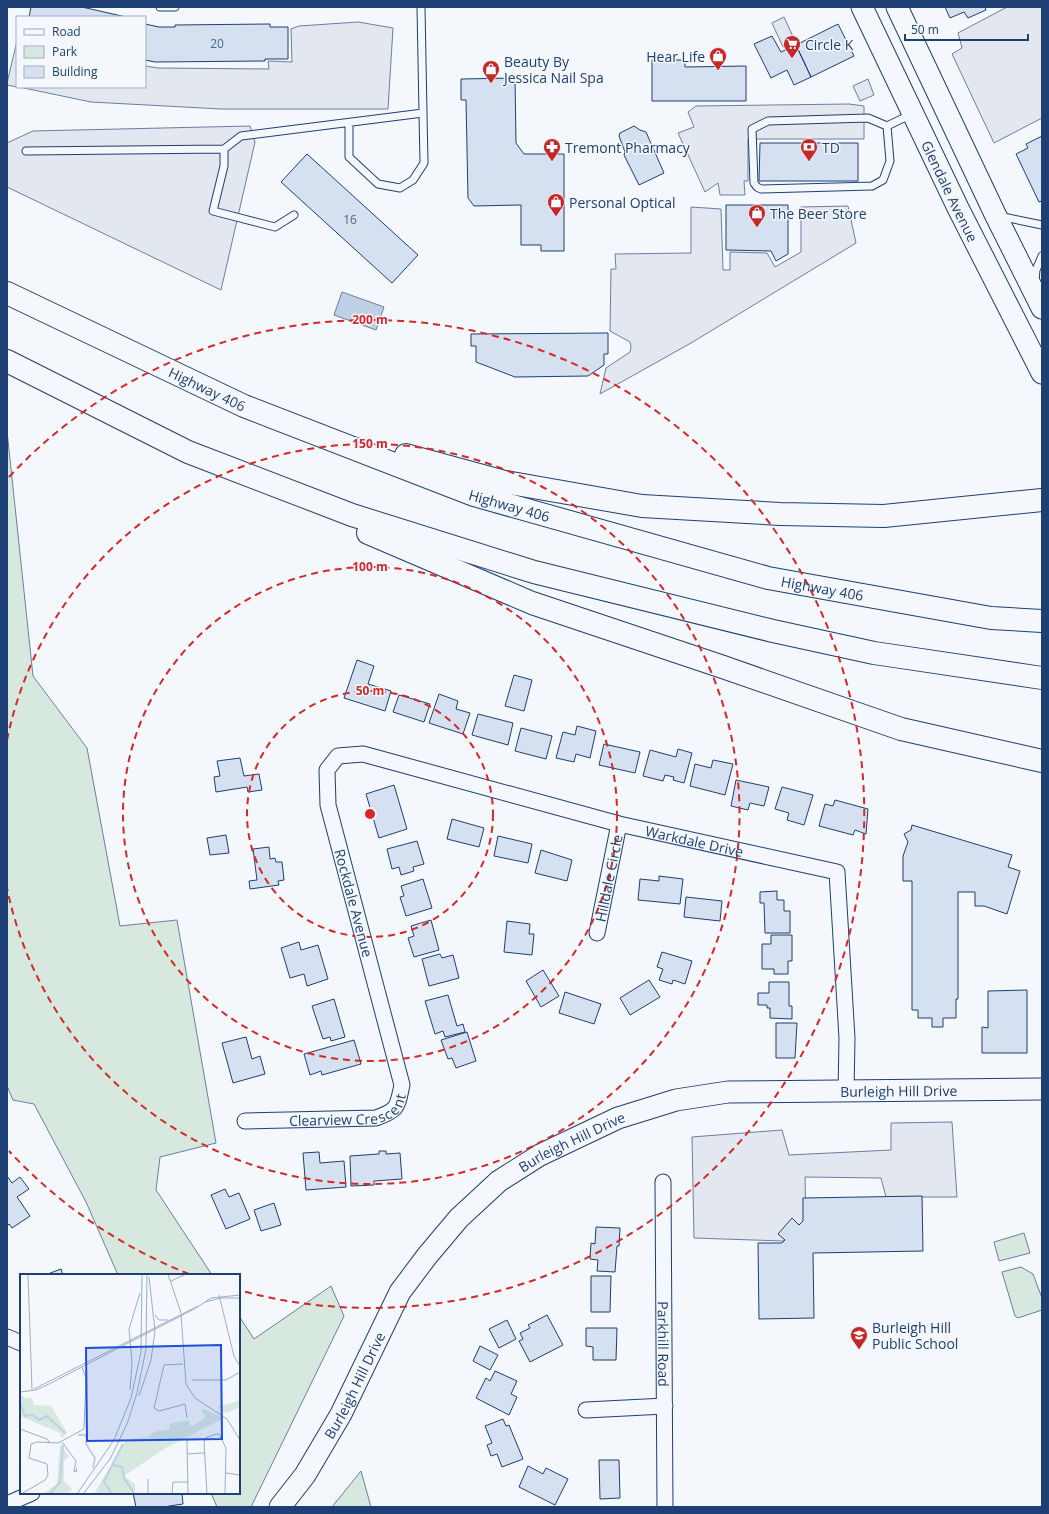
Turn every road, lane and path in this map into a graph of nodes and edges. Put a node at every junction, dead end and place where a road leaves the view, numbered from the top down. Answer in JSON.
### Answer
{"nodes":[{"id":1,"x":160,"y":7,"type":"edge"},
{"id":2,"x":174,"y":7,"type":"edge"},
{"id":3,"x":421,"y":7,"type":"edge"},
{"id":4,"x":862,"y":7,"type":"edge"},
{"id":5,"x":897,"y":7,"type":"edge"},
{"id":6,"x":423,"y":113,"type":"junction"},
{"id":7,"x":912,"y":114,"type":"junction"},
{"id":8,"x":349,"y":123,"type":"junction"},
{"id":9,"x":887,"y":126,"type":"junction"},
{"id":10,"x":224,"y":149,"type":"junction"},
{"id":11,"x":26,"y":151,"type":"dead end"},
{"id":12,"x":995,"y":214,"type":"junction"},
{"id":13,"x":294,"y":215,"type":"dead end"},
{"id":14,"x":1042,"y":226,"type":"edge"},
{"id":15,"x":1042,"y":256,"type":"edge"},
{"id":16,"x":7,"y":293,"type":"edge"},
{"id":17,"x":1038,"y":301,"type":"edge"},
{"id":18,"x":7,"y":361,"type":"edge"},
{"id":19,"x":1042,"y":373,"type":"edge"},
{"id":20,"x":244,"y":406,"type":"junction"},
{"id":21,"x":188,"y":452,"type":"junction"},
{"id":22,"x":1042,"y":490,"type":"edge"},
{"id":23,"x":1042,"y":500,"type":"edge"},
{"id":24,"x":1006,"y":504,"type":"junction"},
{"id":25,"x":1042,"y":621,"type":"edge"},
{"id":26,"x":1042,"y":678,"type":"edge"},
{"id":27,"x":338,"y":756,"type":"joint"},
{"id":28,"x":1042,"y":761,"type":"edge"},
{"id":29,"x":619,"y":824,"type":"junction"},
{"id":30,"x":597,"y":933,"type":"dead end"},
{"id":31,"x":393,"y":1052,"type":"joint"},
{"id":32,"x":1042,"y":1089,"type":"edge"},
{"id":33,"x":846,"y":1092,"type":"junction"},
{"id":34,"x":244,"y":1121,"type":"dead end"},
{"id":35,"x":663,"y":1182,"type":"dead end"},
{"id":36,"x":7,"y":1337,"type":"edge"},
{"id":37,"x":20,"y":1343,"type":"edge"},
{"id":38,"x":665,"y":1406,"type":"junction"},
{"id":39,"x":586,"y":1410,"type":"dead end"},
{"id":40,"x":30,"y":1494,"type":"edge"},
{"id":41,"x":7,"y":1504,"type":"edge"},
{"id":42,"x":280,"y":1507,"type":"edge"},
{"id":43,"x":665,"y":1507,"type":"edge"}],
"edges":[{"from":1,"to":2,"type":"lane"},
{"from":3,"to":6,"type":"lane"},
{"from":4,"to":7,"type":"main road","name":"Glendale Avenue"},
{"from":5,"to":12,"type":"main road"},
{"from":6,"to":8,"type":"lane"},
{"from":6,"to":8,"type":"lane"},
{"from":7,"to":9,"type":"lane"},
{"from":7,"to":19,"type":"main road","name":"Glendale Avenue"},
{"from":8,"to":10,"type":"lane"},
{"from":9,"to":9,"type":"lane"},
{"from":10,"to":11,"type":"lane"},
{"from":10,"to":13,"type":"lane"},
{"from":12,"to":14,"type":"lane"},
{"from":12,"to":17,"type":"main road"},
{"from":15,"to":17,"type":"lane"},
{"from":16,"to":20,"type":"highway","name":"Highway 406"},
{"from":18,"to":21,"type":"highway"},
{"from":20,"to":24,"type":"highway"},
{"from":20,"to":25,"type":"highway","name":"Highway 406"},
{"from":21,"to":26,"type":"highway"},
{"from":21,"to":28,"type":"highway"},
{"from":22,"to":24,"type":"highway"},
{"from":23,"to":24,"type":"highway"},
{"from":27,"to":29,"type":"street","name":"Warkdale Drive"},
{"from":27,"to":31,"type":"street","name":"Rockdale Avenue"},
{"from":29,"to":30,"type":"street","name":"Hilldale Circle"},
{"from":29,"to":33,"type":"street","name":"Warkdale Drive"},
{"from":31,"to":34,"type":"street","name":"Clearview Crescent"},
{"from":32,"to":33,"type":"main road","name":"Burleigh Hill Drive"},
{"from":33,"to":42,"type":"main road","name":"Burleigh Hill Drive"},
{"from":35,"to":38,"type":"street","name":"Parkhill Road"},
{"from":36,"to":37,"type":"street"},
{"from":38,"to":39,"type":"street"},
{"from":38,"to":43,"type":"street","name":"Parkhill Road"},
{"from":40,"to":41,"type":"street"}]}
